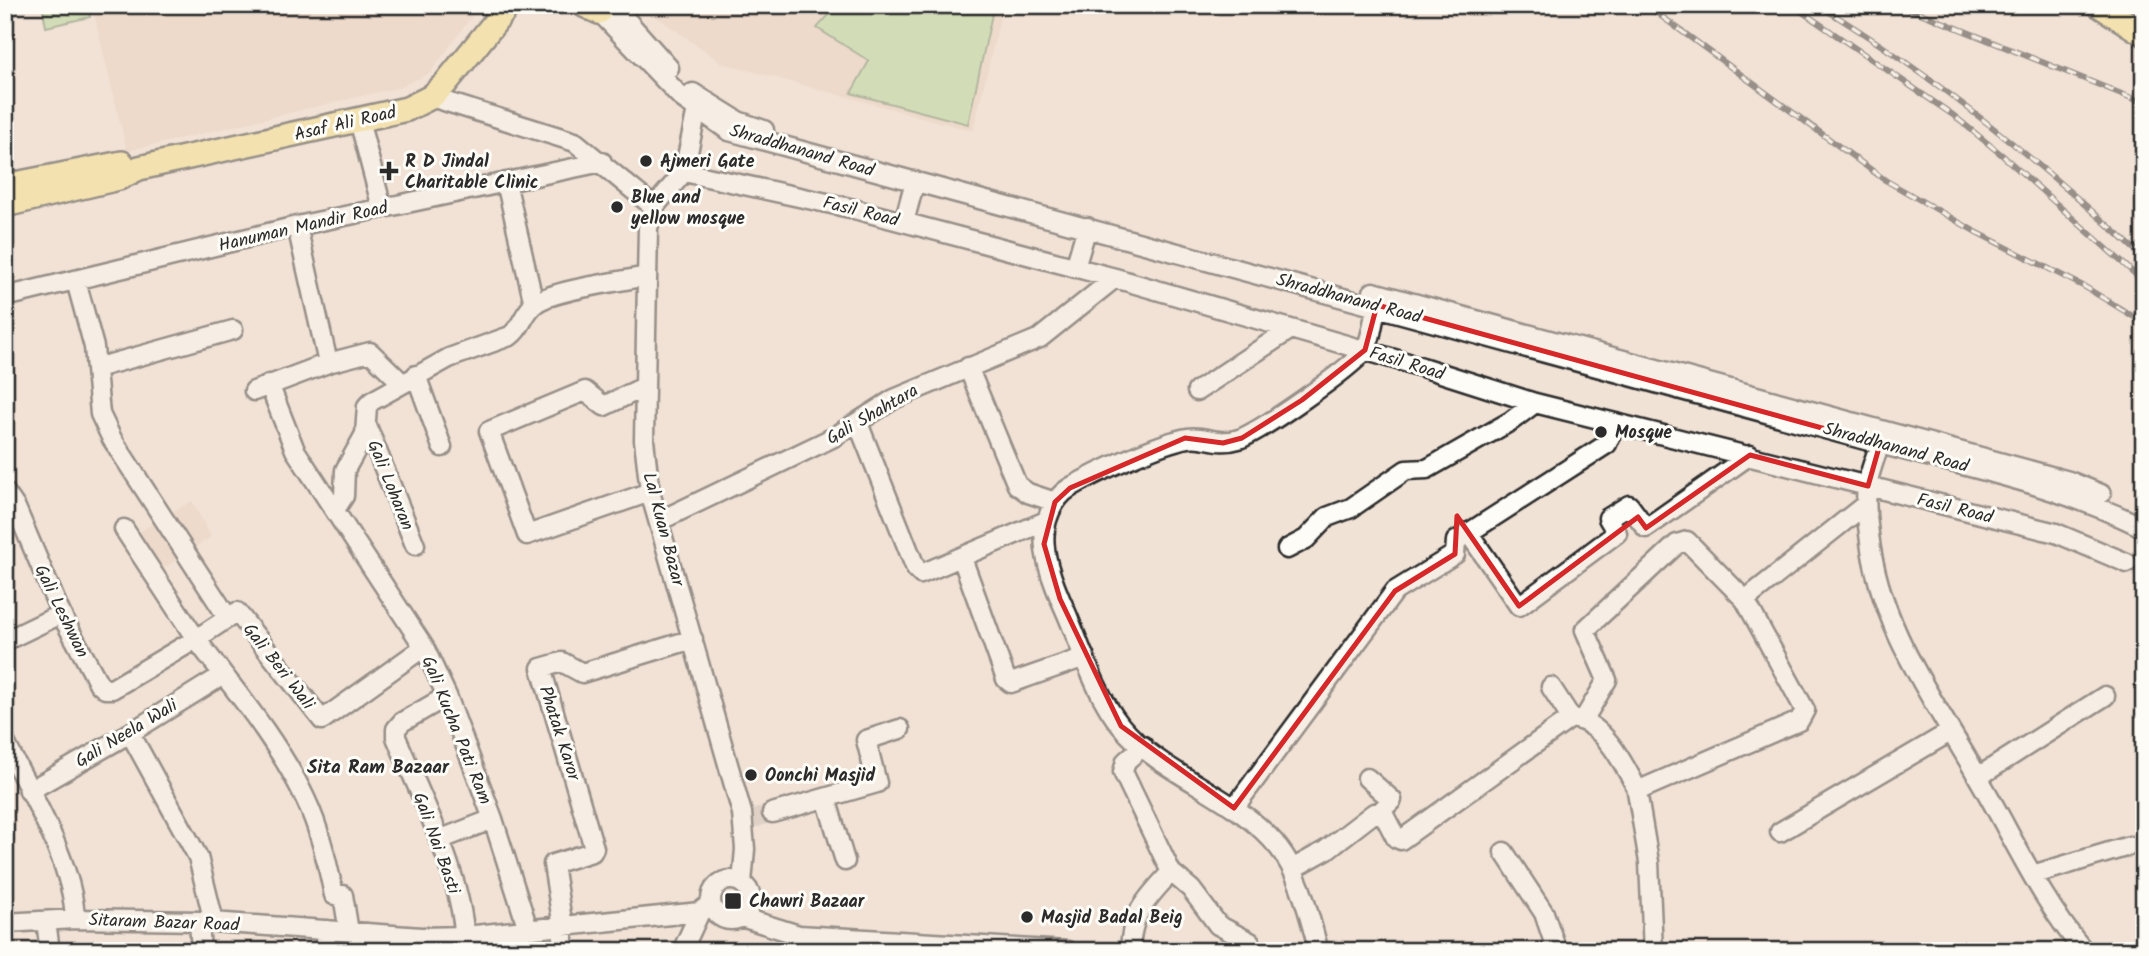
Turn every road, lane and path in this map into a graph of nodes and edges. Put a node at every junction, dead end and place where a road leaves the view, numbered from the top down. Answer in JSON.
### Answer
{"nodes":[{"id":1,"x":509,"y":5,"type":"edge"},
{"id":2,"x":2099,"y":5,"type":"edge"},
{"id":3,"x":2123,"y":5,"type":"edge"},
{"id":4,"x":597,"y":7,"type":"edge"},
{"id":5,"x":2144,"y":18,"type":"edge"},
{"id":6,"x":2144,"y":34,"type":"edge"},
{"id":7,"x":431,"y":97,"type":"junction"},
{"id":8,"x":697,"y":102,"type":"junction"},
{"id":9,"x":359,"y":120,"type":"junction"},
{"id":10,"x":602,"y":162,"type":"junction"},
{"id":11,"x":139,"y":168,"type":"junction"},
{"id":12,"x":684,"y":172,"type":"junction"},
{"id":13,"x":915,"y":181,"type":"junction"},
{"id":14,"x":506,"y":182,"type":"junction"},
{"id":15,"x":5,"y":186,"type":"edge"},
{"id":16,"x":5,"y":205,"type":"edge"},
{"id":17,"x":654,"y":207,"type":"junction"},
{"id":18,"x":382,"y":208,"type":"junction"},
{"id":19,"x":904,"y":222,"type":"junction"},
{"id":20,"x":297,"y":226,"type":"junction"},
{"id":21,"x":1087,"y":227,"type":"junction"},
{"id":22,"x":1075,"y":268,"type":"junction"},
{"id":23,"x":647,"y":275,"type":"junction"},
{"id":24,"x":1115,"y":278,"type":"junction"},
{"id":25,"x":76,"y":281,"type":"junction"},
{"id":26,"x":5,"y":297,"type":"edge"},
{"id":27,"x":534,"y":304,"type":"junction"},
{"id":28,"x":1377,"y":305,"type":"junction"},
{"id":29,"x":1291,"y":329,"type":"junction"},
{"id":30,"x":233,"y":330,"type":"dead end"},
{"id":31,"x":1365,"y":350,"type":"junction"},
{"id":32,"x":328,"y":363,"type":"junction"},
{"id":33,"x":968,"y":367,"type":"junction"},
{"id":34,"x":96,"y":368,"type":"junction"},
{"id":35,"x":409,"y":378,"type":"junction"},
{"id":36,"x":1693,"y":384,"type":"junction"},
{"id":37,"x":645,"y":387,"type":"junction"},
{"id":38,"x":1197,"y":391,"type":"dead end"},
{"id":39,"x":1535,"y":403,"type":"junction"},
{"id":40,"x":858,"y":423,"type":"junction"},
{"id":41,"x":1616,"y":424,"type":"junction"},
{"id":42,"x":367,"y":426,"type":"junction"},
{"id":43,"x":1882,"y":437,"type":"junction"},
{"id":44,"x":442,"y":447,"type":"dead end"},
{"id":45,"x":1750,"y":455,"type":"junction"},
{"id":46,"x":5,"y":492,"type":"edge"},
{"id":47,"x":650,"y":492,"type":"junction"},
{"id":48,"x":1867,"y":495,"type":"junction"},
{"id":49,"x":1055,"y":502,"type":"junction"},
{"id":50,"x":335,"y":510,"type":"junction"},
{"id":51,"x":2144,"y":515,"type":"edge"},
{"id":52,"x":659,"y":521,"type":"junction"},
{"id":53,"x":1046,"y":521,"type":"junction"},
{"id":54,"x":2144,"y":528,"type":"edge"},
{"id":55,"x":124,"y":529,"type":"dead end"},
{"id":56,"x":1468,"y":532,"type":"junction"},
{"id":57,"x":415,"y":545,"type":"dead end"},
{"id":58,"x":1287,"y":549,"type":"dead end"},
{"id":59,"x":962,"y":558,"type":"junction"},
{"id":60,"x":2127,"y":563,"type":"dead end"},
{"id":61,"x":1745,"y":600,"type":"junction"},
{"id":62,"x":61,"y":614,"type":"junction"},
{"id":63,"x":233,"y":615,"type":"junction"},
{"id":64,"x":195,"y":639,"type":"junction"},
{"id":65,"x":693,"y":639,"type":"junction"},
{"id":66,"x":5,"y":641,"type":"edge"},
{"id":67,"x":424,"y":647,"type":"junction"},
{"id":68,"x":1085,"y":657,"type":"junction"},
{"id":69,"x":223,"y":674,"type":"junction"},
{"id":70,"x":1551,"y":687,"type":"dead end"},
{"id":71,"x":2105,"y":695,"type":"dead end"},
{"id":72,"x":447,"y":696,"type":"junction"},
{"id":73,"x":1578,"y":718,"type":"junction"},
{"id":74,"x":900,"y":729,"type":"dead end"},
{"id":75,"x":1950,"y":732,"type":"junction"},
{"id":76,"x":130,"y":733,"type":"junction"},
{"id":77,"x":5,"y":742,"type":"edge"},
{"id":78,"x":1143,"y":746,"type":"junction"},
{"id":79,"x":10,"y":764,"type":"edge"},
{"id":80,"x":1978,"y":777,"type":"junction"},
{"id":81,"x":1367,"y":778,"type":"dead end"},
{"id":82,"x":1638,"y":790,"type":"junction"},
{"id":83,"x":29,"y":791,"type":"junction"},
{"id":84,"x":826,"y":798,"type":"junction"},
{"id":85,"x":1234,"y":808,"type":"junction"},
{"id":86,"x":1380,"y":812,"type":"junction"},
{"id":87,"x":772,"y":813,"type":"tunnel mouth"},
{"id":88,"x":494,"y":818,"type":"junction"},
{"id":89,"x":1780,"y":832,"type":"dead end"},
{"id":90,"x":439,"y":839,"type":"junction"},
{"id":91,"x":2129,"y":846,"type":"dead end"},
{"id":92,"x":1504,"y":852,"type":"dead end"},
{"id":93,"x":845,"y":861,"type":"dead end"},
{"id":94,"x":1292,"y":869,"type":"junction"},
{"id":95,"x":1171,"y":872,"type":"junction"},
{"id":96,"x":2032,"y":875,"type":"junction"},
{"id":97,"x":741,"y":883,"type":"junction"},
{"id":98,"x":706,"y":908,"type":"junction"},
{"id":99,"x":741,"y":917,"type":"junction"},
{"id":100,"x":75,"y":919,"type":"junction"},
{"id":101,"x":46,"y":921,"type":"junction"},
{"id":102,"x":207,"y":921,"type":"junction"},
{"id":103,"x":5,"y":923,"type":"edge"},
{"id":104,"x":564,"y":927,"type":"junction"},
{"id":105,"x":528,"y":929,"type":"junction"},
{"id":106,"x":327,"y":930,"type":"junction"},
{"id":107,"x":358,"y":933,"type":"junction"},
{"id":108,"x":787,"y":942,"type":"edge"},
{"id":109,"x":421,"y":944,"type":"edge"},
{"id":110,"x":465,"y":944,"type":"edge"},
{"id":111,"x":924,"y":946,"type":"edge"},
{"id":112,"x":50,"y":951,"type":"edge"},
{"id":113,"x":201,"y":951,"type":"edge"},
{"id":114,"x":324,"y":951,"type":"edge"},
{"id":115,"x":361,"y":951,"type":"edge"},
{"id":116,"x":563,"y":951,"type":"edge"},
{"id":117,"x":682,"y":951,"type":"edge"},
{"id":118,"x":1068,"y":951,"type":"edge"},
{"id":119,"x":1130,"y":951,"type":"edge"},
{"id":120,"x":1249,"y":951,"type":"edge"},
{"id":121,"x":1319,"y":951,"type":"edge"},
{"id":122,"x":1557,"y":951,"type":"edge"},
{"id":123,"x":1653,"y":951,"type":"edge"},
{"id":124,"x":2084,"y":951,"type":"edge"}],
"edges":[{"from":1,"to":7,"type":"main road","name":"Asaf Ali Road"},
{"from":2,"to":6,"type":"main road"},
{"from":3,"to":5,"type":"main road"},
{"from":4,"to":8,"type":"street","name":"Shraddhanand Road"},
{"from":7,"to":9,"type":"main road","name":"Asaf Ali Road"},
{"from":7,"to":10,"type":"street"},
{"from":8,"to":12,"type":"street"},
{"from":8,"to":13,"type":"street","name":"Shraddhanand Road"},
{"from":8,"to":36,"type":"street","name":"Shraddhanand Road"},
{"from":9,"to":11,"type":"main road","name":"Asaf Ali Road"},
{"from":9,"to":18,"type":"street"},
{"from":10,"to":14,"type":"street","name":"Hanuman Mandir Road"},
{"from":10,"to":17,"type":"street"},
{"from":11,"to":15,"type":"main road","name":"Asaf Ali Road"},
{"from":11,"to":16,"type":"main road","name":"Asaf Ali Road"},
{"from":12,"to":17,"type":"street"},
{"from":12,"to":19,"type":"street","name":"Fasil Road"},
{"from":13,"to":19,"type":"street"},
{"from":13,"to":21,"type":"street","name":"Shraddhanand Road"},
{"from":14,"to":18,"type":"street","name":"Hanuman Mandir Road"},
{"from":14,"to":27,"type":"street"},
{"from":17,"to":23,"type":"street","name":"Lal Kuan Bazar"},
{"from":18,"to":20,"type":"street","name":"Hanuman Mandir Road"},
{"from":19,"to":22,"type":"street","name":"Fasil Road"},
{"from":20,"to":25,"type":"street","name":"Hanuman Mandir Road"},
{"from":20,"to":32,"type":"street"},
{"from":21,"to":22,"type":"street"},
{"from":21,"to":28,"type":"street","name":"Shraddhanand Road"},
{"from":22,"to":24,"type":"street","name":"Fasil Road"},
{"from":23,"to":27,"type":"street"},
{"from":23,"to":37,"type":"street","name":"Lal Kuan Bazar"},
{"from":24,"to":29,"type":"street","name":"Fasil Road"},
{"from":24,"to":33,"type":"street","name":"Gali Shahtara"},
{"from":25,"to":26,"type":"street","name":"Hanuman Mandir Road"},
{"from":25,"to":34,"type":"street"},
{"from":27,"to":35,"type":"street"},
{"from":28,"to":31,"type":"street"},
{"from":28,"to":36,"type":"street","name":"Shraddhanand Road"},
{"from":29,"to":31,"type":"street","name":"Fasil Road"},
{"from":29,"to":38,"type":"street"},
{"from":30,"to":34,"type":"street"},
{"from":31,"to":39,"type":"street","name":"Fasil Road"},
{"from":31,"to":49,"type":"street"},
{"from":32,"to":35,"type":"street"},
{"from":32,"to":50,"type":"street","name":"Gali Kucha Pati Ram"},
{"from":33,"to":40,"type":"street","name":"Gali Shahtara"},
{"from":33,"to":49,"type":"street"},
{"from":34,"to":63,"type":"street"},
{"from":35,"to":42,"type":"street"},
{"from":35,"to":44,"type":"street"},
{"from":36,"to":43,"type":"street","name":"Shraddhanand Road"},
{"from":37,"to":47,"type":"street","name":"Lal Kuan Bazar"},
{"from":37,"to":47,"type":"street"},
{"from":39,"to":41,"type":"street","name":"Fasil Road"},
{"from":39,"to":58,"type":"street"},
{"from":40,"to":52,"type":"street","name":"Gali Shahtara"},
{"from":40,"to":59,"type":"street"},
{"from":41,"to":45,"type":"street","name":"Fasil Road"},
{"from":41,"to":56,"type":"street"},
{"from":42,"to":50,"type":"street"},
{"from":42,"to":57,"type":"street","name":"Gali Loharan"},
{"from":43,"to":48,"type":"street"},
{"from":43,"to":51,"type":"street","name":"Shraddhanand Road"},
{"from":43,"to":54,"type":"street","name":"Shraddhanand Road"},
{"from":45,"to":48,"type":"street","name":"Fasil Road"},
{"from":45,"to":56,"type":"street"},
{"from":46,"to":62,"type":"street","name":"Gali Leshwan"},
{"from":47,"to":52,"type":"street","name":"Lal Kuan Bazar"},
{"from":48,"to":60,"type":"street","name":"Fasil Road"},
{"from":48,"to":61,"type":"street"},
{"from":48,"to":75,"type":"street"},
{"from":49,"to":53,"type":"street"},
{"from":50,"to":67,"type":"street","name":"Gali Kucha Pati Ram"},
{"from":52,"to":65,"type":"street","name":"Lal Kuan Bazar"},
{"from":53,"to":59,"type":"street"},
{"from":53,"to":68,"type":"street"},
{"from":55,"to":64,"type":"street"},
{"from":56,"to":85,"type":"street"},
{"from":59,"to":68,"type":"street"},
{"from":61,"to":73,"type":"street"},
{"from":61,"to":82,"type":"street"},
{"from":62,"to":64,"type":"street","name":"Gali Leshwan"},
{"from":62,"to":66,"type":"street"},
{"from":63,"to":64,"type":"street"},
{"from":63,"to":67,"type":"street","name":"Gali Beri Wali"},
{"from":64,"to":69,"type":"street"},
{"from":65,"to":97,"type":"street","name":"Lal Kuan Bazar"},
{"from":65,"to":104,"type":"street","name":"Phatak Karor"},
{"from":67,"to":72,"type":"street","name":"Gali Kucha Pati Ram"},
{"from":68,"to":78,"type":"street"},
{"from":69,"to":76,"type":"street","name":"Gali Neela Wali"},
{"from":69,"to":107,"type":"street"},
{"from":70,"to":73,"type":"street"},
{"from":71,"to":80,"type":"street"},
{"from":72,"to":88,"type":"street","name":"Gali Kucha Pati Ram"},
{"from":72,"to":90,"type":"street","name":"Gali Nai Basti"},
{"from":73,"to":82,"type":"street"},
{"from":73,"to":86,"type":"street"},
{"from":74,"to":84,"type":"street"},
{"from":75,"to":80,"type":"street"},
{"from":75,"to":89,"type":"street"},
{"from":76,"to":83,"type":"street","name":"Gali Neela Wali"},
{"from":76,"to":102,"type":"street"},
{"from":77,"to":79,"type":"street"},
{"from":78,"to":85,"type":"street"},
{"from":78,"to":95,"type":"street"},
{"from":79,"to":83,"type":"street"},
{"from":80,"to":96,"type":"street"},
{"from":81,"to":86,"type":"street"},
{"from":82,"to":123,"type":"street"},
{"from":83,"to":100,"type":"street"},
{"from":84,"to":87,"type":"street"},
{"from":84,"to":93,"type":"street"},
{"from":85,"to":94,"type":"street"},
{"from":86,"to":94,"type":"street"},
{"from":88,"to":90,"type":"street"},
{"from":88,"to":105,"type":"street","name":"Gali Kucha Pati Ram"},
{"from":90,"to":110,"type":"street","name":"Gali Nai Basti"},
{"from":91,"to":96,"type":"street"},
{"from":92,"to":122,"type":"street"},
{"from":94,"to":121,"type":"street"},
{"from":95,"to":119,"type":"street"},
{"from":95,"to":120,"type":"street"},
{"from":96,"to":124,"type":"street"},
{"from":97,"to":98,"type":"street"},
{"from":97,"to":99,"type":"street"},
{"from":98,"to":99,"type":"street"},
{"from":98,"to":104,"type":"street","name":"Sitaram Bazar Road"},
{"from":98,"to":117,"type":"street"},
{"from":99,"to":108,"type":"street"},
{"from":100,"to":101,"type":"street","name":"Sitaram Bazar Road"},
{"from":100,"to":102,"type":"street","name":"Sitaram Bazar Road"},
{"from":101,"to":103,"type":"street","name":"Sitaram Bazar Road"},
{"from":101,"to":112,"type":"street"},
{"from":102,"to":106,"type":"street","name":"Sitaram Bazar Road"},
{"from":102,"to":113,"type":"street"},
{"from":104,"to":105,"type":"street","name":"Sitaram Bazar Road"},
{"from":104,"to":116,"type":"street"},
{"from":105,"to":110,"type":"street","name":"Sitaram Bazar Road"},
{"from":106,"to":107,"type":"street","name":"Sitaram Bazar Road"},
{"from":106,"to":114,"type":"street"},
{"from":107,"to":109,"type":"street","name":"Sitaram Bazar Road"},
{"from":107,"to":115,"type":"street"},
{"from":108,"to":111,"type":"street"},
{"from":109,"to":110,"type":"street","name":"Sitaram Bazar Road"},
{"from":111,"to":118,"type":"street"}]}
